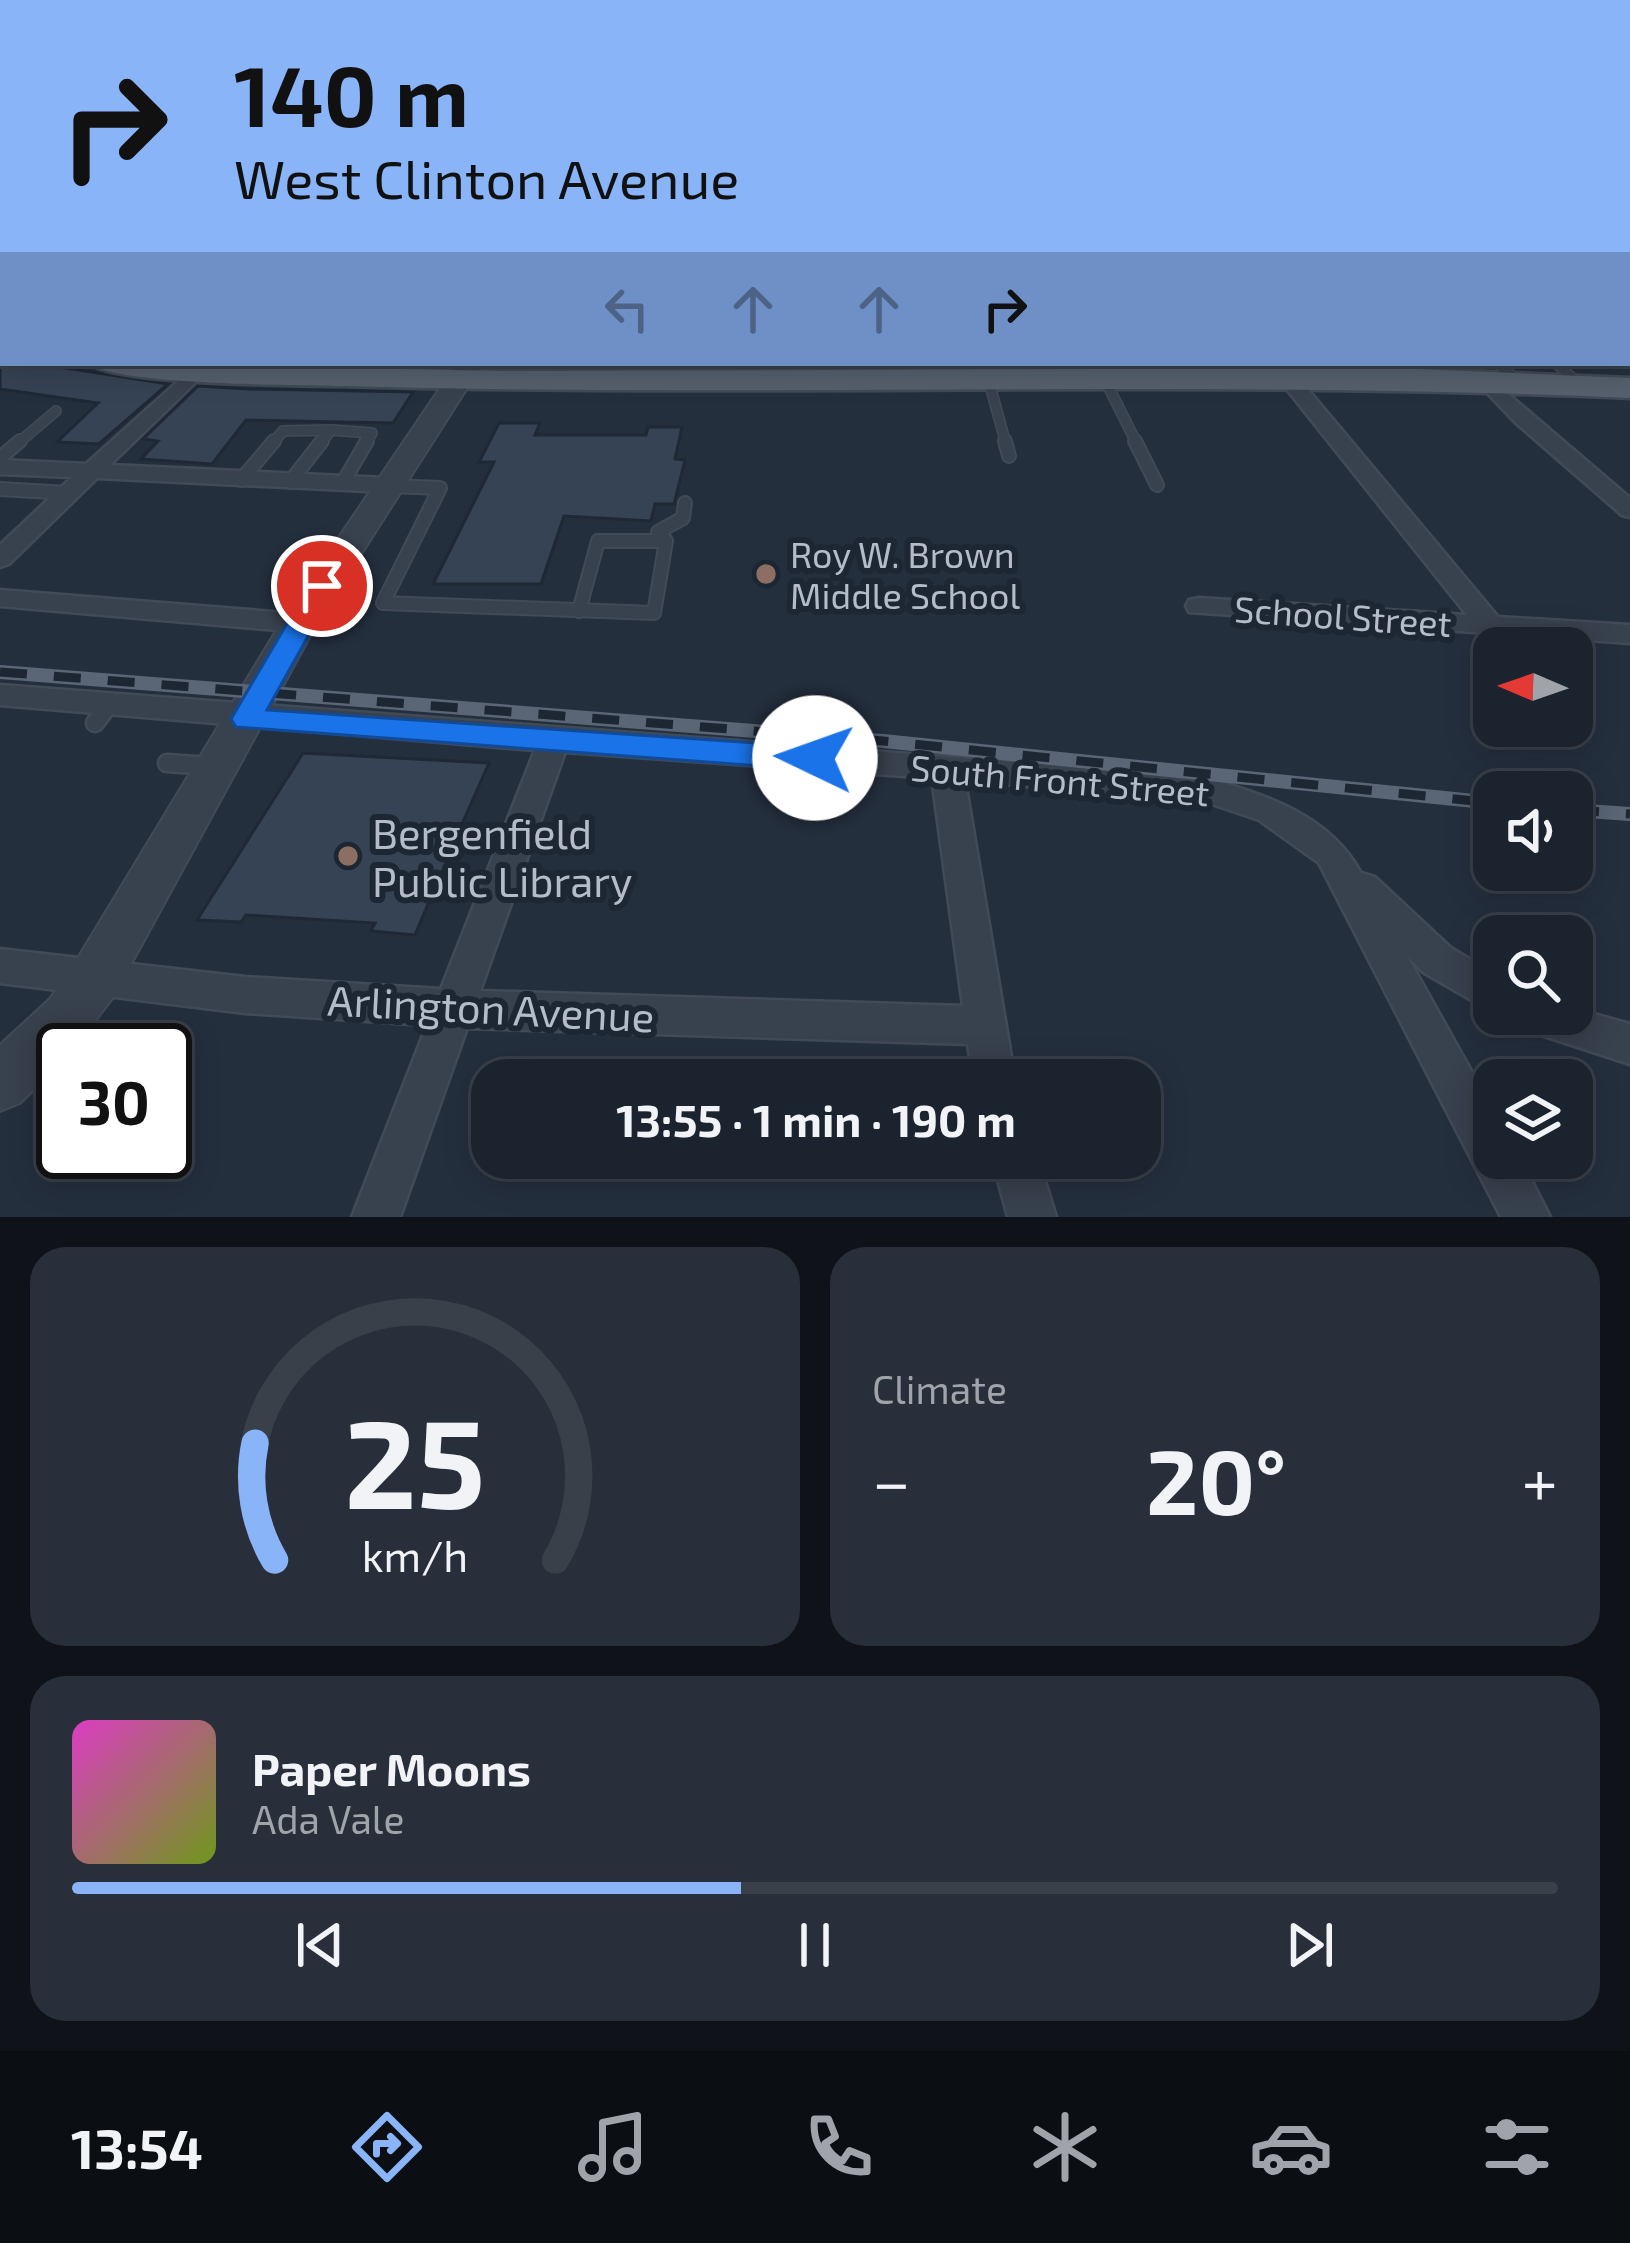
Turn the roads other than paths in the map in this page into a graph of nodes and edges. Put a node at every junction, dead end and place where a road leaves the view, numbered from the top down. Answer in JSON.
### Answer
{"nodes":[{"id":1,"x":139,"y":366,"type":"edge"},
{"id":2,"x":1559,"y":366,"type":"edge"},
{"id":3,"x":280,"y":368,"type":"edge"},
{"id":4,"x":868,"y":370,"type":"edge"},
{"id":5,"x":1387,"y":370,"type":"edge"},
{"id":6,"x":195,"y":371,"type":"junction"},
{"id":7,"x":466,"y":371,"type":"edge"},
{"id":8,"x":675,"y":371,"type":"edge"},
{"id":9,"x":740,"y":371,"type":"edge"},
{"id":10,"x":1008,"y":373,"type":"edge"},
{"id":11,"x":1122,"y":373,"type":"edge"},
{"id":12,"x":1501,"y":376,"type":"edge"},
{"id":13,"x":1288,"y":378,"type":"junction"},
{"id":14,"x":1581,"y":386,"type":"junction"},
{"id":15,"x":1630,"y":388,"type":"edge"},
{"id":16,"x":56,"y":411,"type":"dead end"},
{"id":17,"x":331,"y":430,"type":"junction"},
{"id":18,"x":1009,"y":456,"type":"dead end"},
{"id":19,"x":0,"y":462,"type":"edge"},
{"id":20,"x":88,"y":473,"type":"junction"},
{"id":21,"x":241,"y":480,"type":"junction"},
{"id":22,"x":290,"y":482,"type":"junction"},
{"id":23,"x":342,"y":484,"type":"junction"},
{"id":24,"x":1157,"y":484,"type":"dead end"},
{"id":25,"x":386,"y":485,"type":"junction"},
{"id":26,"x":0,"y":488,"type":"edge"},
{"id":27,"x":68,"y":493,"type":"junction"},
{"id":28,"x":685,"y":503,"type":"dead end"},
{"id":29,"x":1630,"y":510,"type":"edge"},
{"id":30,"x":666,"y":541,"type":"junction"},
{"id":31,"x":0,"y":559,"type":"edge"},
{"id":32,"x":0,"y":598,"type":"edge"},
{"id":33,"x":1199,"y":606,"type":"dead end"},
{"id":34,"x":579,"y":610,"type":"junction"},
{"id":35,"x":299,"y":622,"type":"junction"},
{"id":36,"x":1490,"y":625,"type":"junction"},
{"id":37,"x":1630,"y":634,"type":"edge"},
{"id":38,"x":0,"y":695,"type":"edge"},
{"id":39,"x":247,"y":719,"type":"junction"},
{"id":40,"x":553,"y":743,"type":"junction"},
{"id":41,"x":167,"y":763,"type":"dead end"},
{"id":42,"x":946,"y":766,"type":"junction"},
{"id":43,"x":218,"y":767,"type":"junction"},
{"id":44,"x":1325,"y":847,"type":"junction"},
{"id":45,"x":0,"y":966,"type":"edge"},
{"id":46,"x":94,"y":980,"type":"junction"},
{"id":47,"x":1473,"y":982,"type":"edge"},
{"id":48,"x":455,"y":1010,"type":"junction"},
{"id":49,"x":983,"y":1025,"type":"junction"},
{"id":50,"x":1593,"y":1033,"type":"edge"},
{"id":51,"x":1630,"y":1044,"type":"edge"},
{"id":52,"x":990,"y":1059,"type":"edge"},
{"id":53,"x":0,"y":1083,"type":"edge"},
{"id":54,"x":1473,"y":1118,"type":"edge"},
{"id":55,"x":1021,"y":1179,"type":"edge"},
{"id":56,"x":1506,"y":1179,"type":"edge"},
{"id":57,"x":376,"y":1217,"type":"edge"},
{"id":58,"x":1032,"y":1217,"type":"edge"},
{"id":59,"x":1526,"y":1217,"type":"edge"}],
"edges":[{"from":1,"to":6,"type":"main road"},
{"from":2,"to":14,"type":"lane"},
{"from":3,"to":6,"type":"main road"},
{"from":3,"to":7,"type":"main road"},
{"from":4,"to":9,"type":"main road"},
{"from":4,"to":10,"type":"main road"},
{"from":5,"to":12,"type":"main road"},
{"from":5,"to":13,"type":"main road"},
{"from":6,"to":20,"type":"street"},
{"from":7,"to":8,"type":"main road"},
{"from":7,"to":25,"type":"street"},
{"from":8,"to":9,"type":"main road"},
{"from":10,"to":11,"type":"main road"},
{"from":10,"to":18,"type":"lane"},
{"from":11,"to":13,"type":"main road"},
{"from":11,"to":24,"type":"lane"},
{"from":12,"to":14,"type":"main road"},
{"from":12,"to":29,"type":"street"},
{"from":13,"to":36,"type":"street"},
{"from":14,"to":15,"type":"main road"},
{"from":16,"to":19,"type":"lane"},
{"from":17,"to":21,"type":"lane"},
{"from":17,"to":22,"type":"lane"},
{"from":17,"to":23,"type":"lane"},
{"from":19,"to":20,"type":"street"},
{"from":20,"to":21,"type":"street"},
{"from":20,"to":27,"type":"street"},
{"from":21,"to":22,"type":"street"},
{"from":22,"to":23,"type":"street"},
{"from":23,"to":25,"type":"street"},
{"from":25,"to":34,"type":"lane"},
{"from":25,"to":35,"type":"street"},
{"from":26,"to":27,"type":"lane"},
{"from":27,"to":31,"type":"street"},
{"from":28,"to":30,"type":"lane"},
{"from":30,"to":34,"type":"lane"},
{"from":30,"to":34,"type":"lane"},
{"from":32,"to":35,"type":"street"},
{"from":33,"to":36,"type":"street","name":"School Street"},
{"from":35,"to":39,"type":"street"},
{"from":36,"to":37,"type":"street","name":"School Street"},
{"from":38,"to":39,"type":"street","name":"South Front Street"},
{"from":39,"to":40,"type":"street","name":"South Front Street"},
{"from":39,"to":43,"type":"street"},
{"from":40,"to":42,"type":"street","name":"South Front Street"},
{"from":40,"to":48,"type":"street"},
{"from":41,"to":43,"type":"lane"},
{"from":42,"to":44,"type":"street","name":"South Front Street"},
{"from":42,"to":49,"type":"street"},
{"from":43,"to":46,"type":"street"},
{"from":44,"to":47,"type":"street"},
{"from":44,"to":54,"type":"street"},
{"from":45,"to":46,"type":"street","name":"Arlington Avenue"},
{"from":46,"to":48,"type":"street","name":"Arlington Avenue"},
{"from":46,"to":53,"type":"street"},
{"from":48,"to":49,"type":"street","name":"Arlington Avenue"},
{"from":48,"to":57,"type":"street"},
{"from":49,"to":52,"type":"street"},
{"from":50,"to":51,"type":"street"},
{"from":55,"to":58,"type":"street"},
{"from":56,"to":59,"type":"street"}]}
